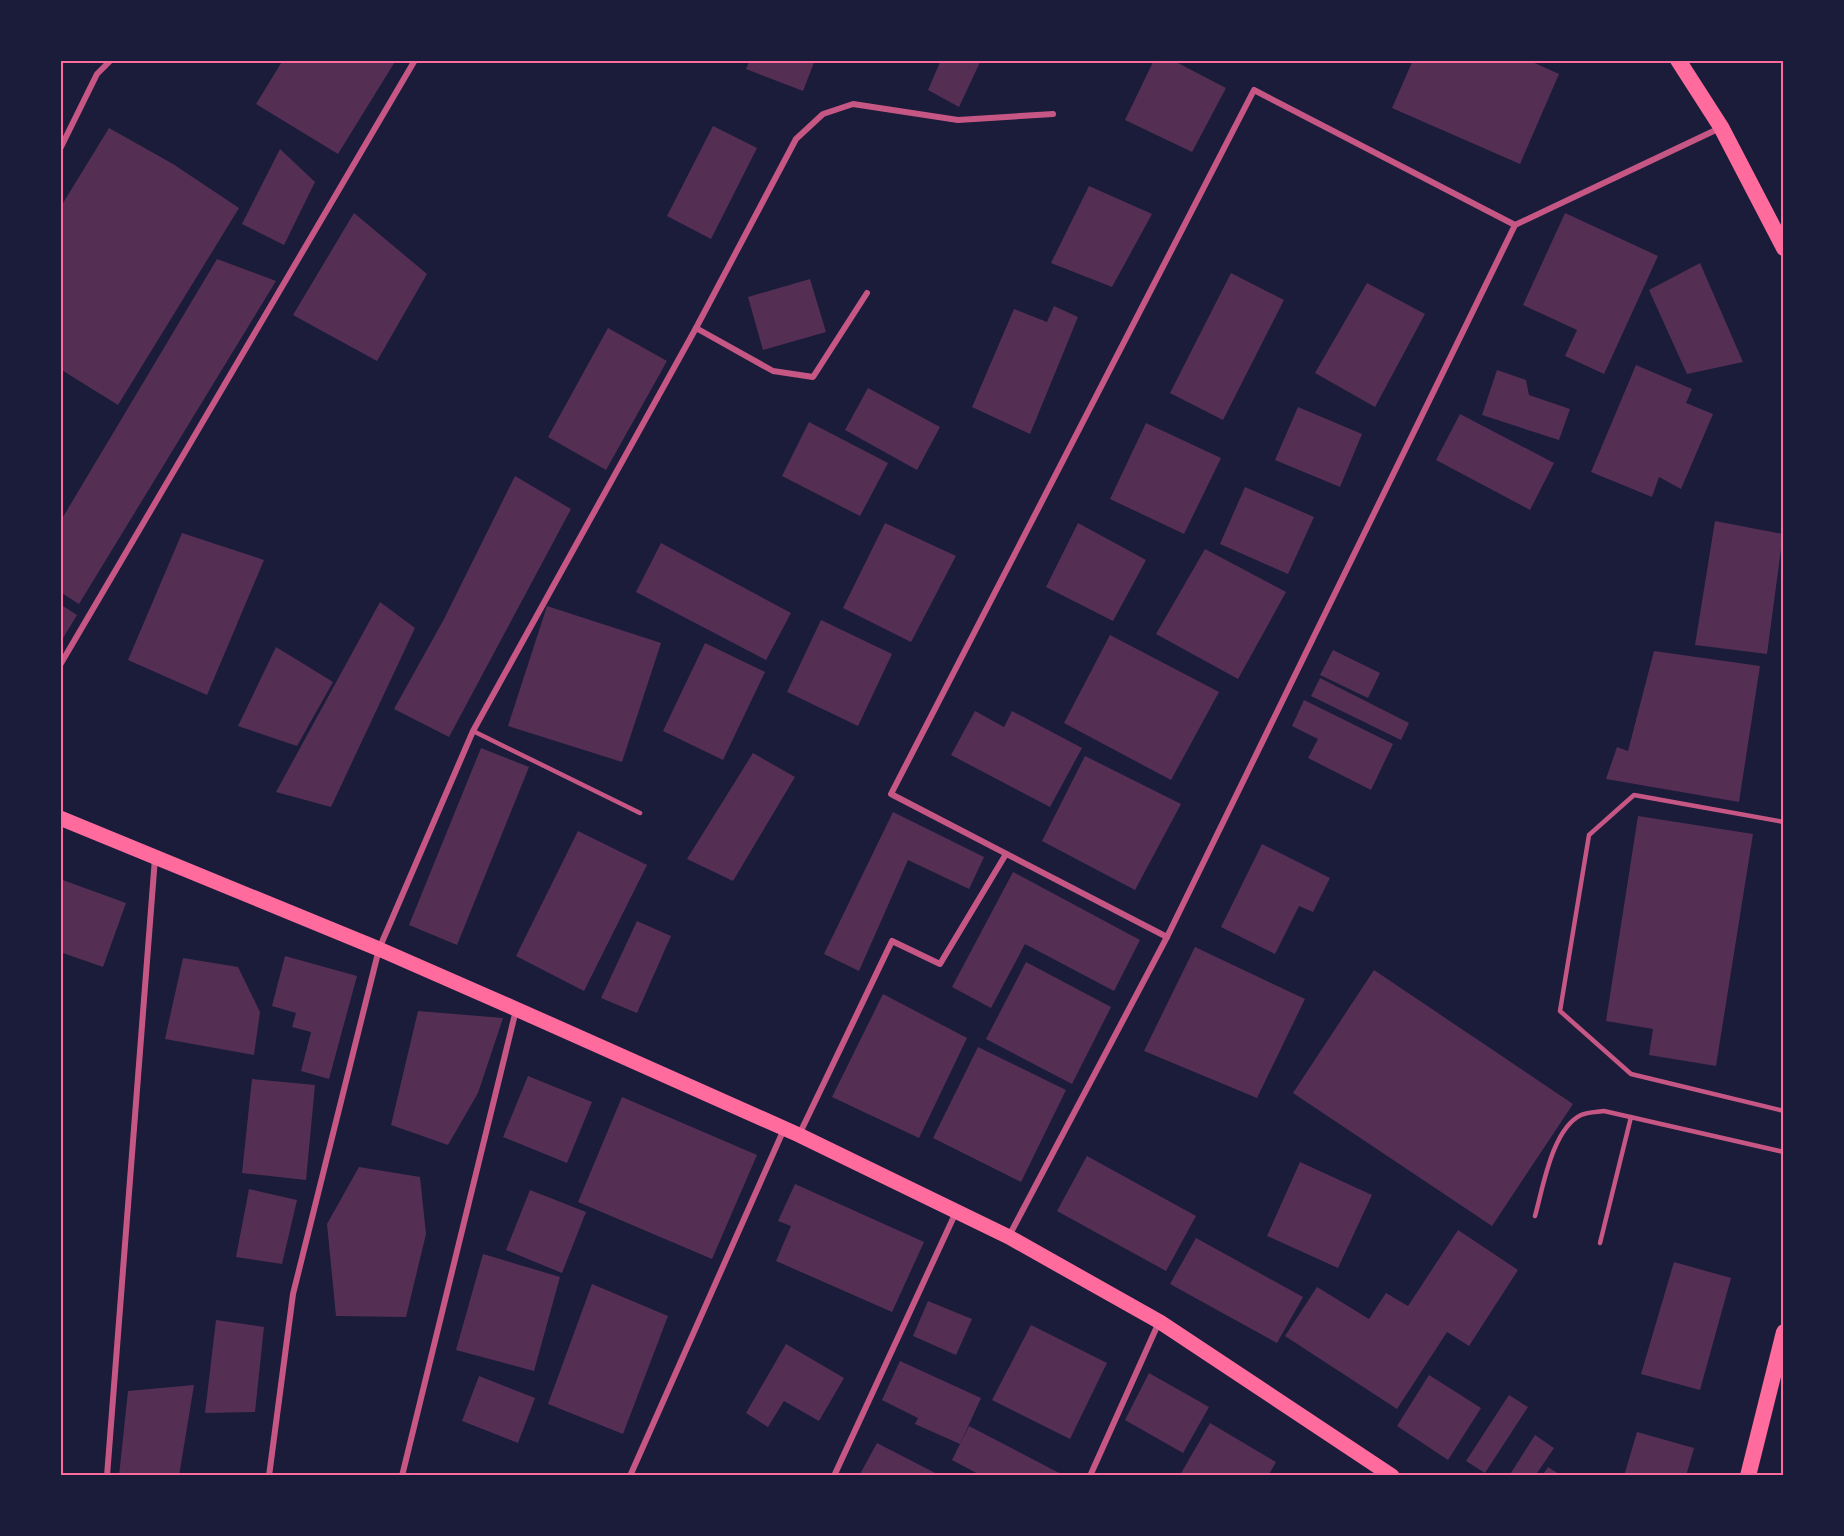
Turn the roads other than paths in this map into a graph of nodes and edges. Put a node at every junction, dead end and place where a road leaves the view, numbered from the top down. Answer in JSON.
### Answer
{"nodes":[{"id":1,"x":111,"y":60,"type":"edge"},
{"id":2,"x":415,"y":60,"type":"edge"},
{"id":3,"x":1678,"y":60,"type":"edge"},
{"id":4,"x":1053,"y":114,"type":"dead end"},
{"id":5,"x":1721,"y":127,"type":"junction"},
{"id":6,"x":60,"y":149,"type":"edge"},
{"id":7,"x":1515,"y":225,"type":"junction"},
{"id":8,"x":1784,"y":248,"type":"edge"},
{"id":9,"x":867,"y":293,"type":"dead end"},
{"id":10,"x":696,"y":327,"type":"junction"},
{"id":11,"x":60,"y":666,"type":"edge"},
{"id":12,"x":473,"y":731,"type":"junction"},
{"id":13,"x":640,"y":813,"type":"dead end"},
{"id":14,"x":60,"y":818,"type":"edge"},
{"id":15,"x":1784,"y":822,"type":"edge"},
{"id":16,"x":1006,"y":854,"type":"junction"},
{"id":17,"x":155,"y":858,"type":"junction"},
{"id":18,"x":1167,"y":937,"type":"junction"},
{"id":19,"x":379,"y":949,"type":"junction"},
{"id":20,"x":516,"y":1009,"type":"junction"},
{"id":21,"x":1784,"y":1111,"type":"edge"},
{"id":22,"x":1631,"y":1117,"type":"junction"},
{"id":23,"x":784,"y":1129,"type":"junction"},
{"id":24,"x":799,"y":1136,"type":"junction"},
{"id":25,"x":1784,"y":1152,"type":"edge"},
{"id":26,"x":957,"y":1211,"type":"junction"},
{"id":27,"x":1535,"y":1216,"type":"dead end"},
{"id":28,"x":1009,"y":1237,"type":"junction"},
{"id":29,"x":1600,"y":1244,"type":"dead end"},
{"id":30,"x":1160,"y":1322,"type":"junction"},
{"id":31,"x":1784,"y":1332,"type":"edge"},
{"id":32,"x":107,"y":1476,"type":"edge"},
{"id":33,"x":269,"y":1476,"type":"edge"},
{"id":34,"x":402,"y":1476,"type":"edge"},
{"id":35,"x":630,"y":1476,"type":"edge"},
{"id":36,"x":834,"y":1476,"type":"edge"},
{"id":37,"x":1090,"y":1476,"type":"edge"},
{"id":38,"x":1392,"y":1476,"type":"edge"},
{"id":39,"x":1748,"y":1476,"type":"edge"}],
"edges":[{"from":1,"to":6,"type":"street"},
{"from":2,"to":11,"type":"street"},
{"from":3,"to":5,"type":"highway"},
{"from":4,"to":10,"type":"street"},
{"from":5,"to":7,"type":"street"},
{"from":5,"to":8,"type":"highway"},
{"from":7,"to":16,"type":"street"},
{"from":7,"to":18,"type":"street"},
{"from":9,"to":10,"type":"street"},
{"from":10,"to":12,"type":"street"},
{"from":12,"to":13,"type":"lane"},
{"from":12,"to":19,"type":"street"},
{"from":14,"to":17,"type":"main road"},
{"from":15,"to":21,"type":"lane"},
{"from":16,"to":18,"type":"street"},
{"from":16,"to":24,"type":"street"},
{"from":17,"to":19,"type":"main road"},
{"from":17,"to":32,"type":"street"},
{"from":18,"to":28,"type":"street"},
{"from":19,"to":20,"type":"main road"},
{"from":19,"to":33,"type":"street"},
{"from":20,"to":23,"type":"main road"},
{"from":20,"to":34,"type":"street"},
{"from":22,"to":25,"type":"lane"},
{"from":22,"to":27,"type":"lane"},
{"from":22,"to":29,"type":"lane"},
{"from":23,"to":24,"type":"main road"},
{"from":23,"to":35,"type":"street"},
{"from":24,"to":26,"type":"main road"},
{"from":26,"to":28,"type":"main road"},
{"from":26,"to":36,"type":"street"},
{"from":28,"to":30,"type":"main road"},
{"from":30,"to":37,"type":"street"},
{"from":30,"to":38,"type":"main road"},
{"from":31,"to":39,"type":"highway"}]}
